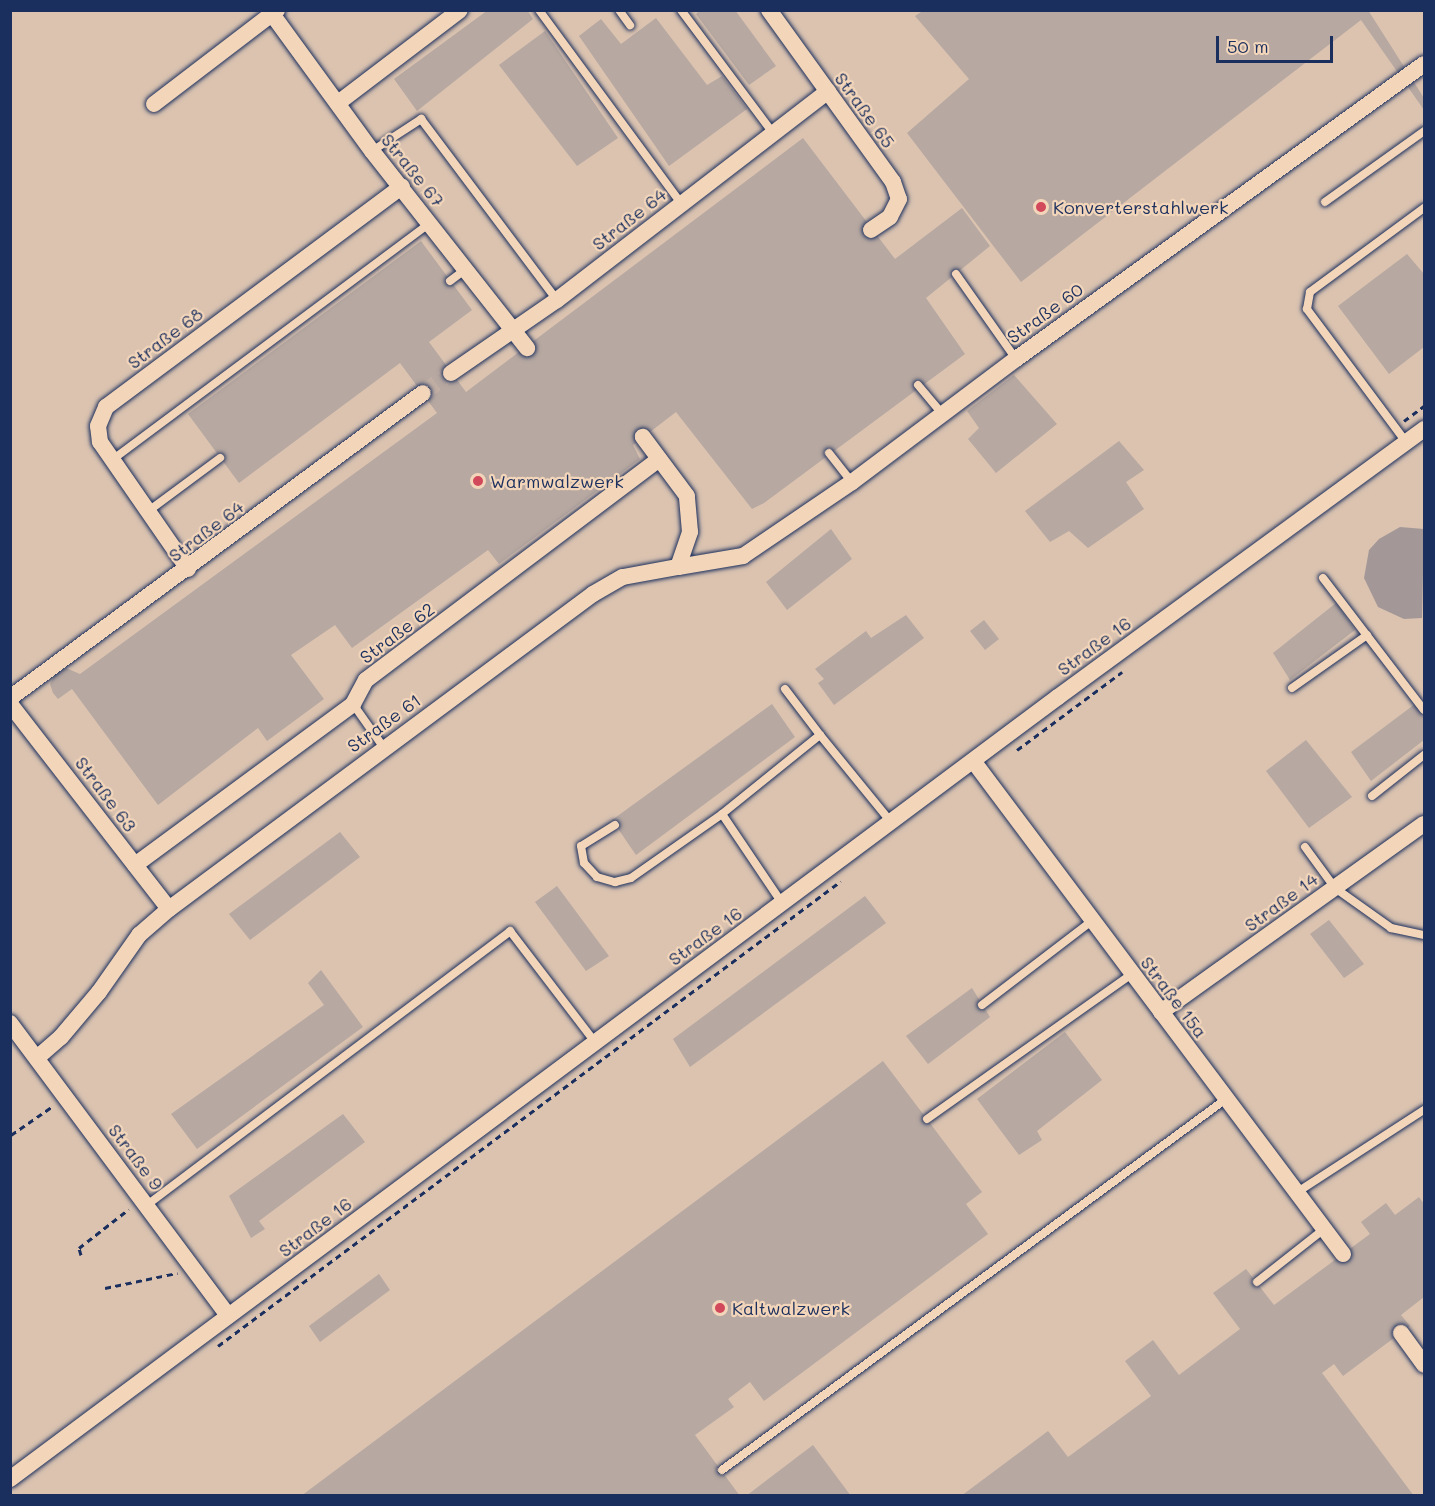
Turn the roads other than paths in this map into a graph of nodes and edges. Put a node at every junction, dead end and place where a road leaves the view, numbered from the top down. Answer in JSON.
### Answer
{"nodes":[{"id":1,"x":460,"y":10,"type":"edge"},
{"id":2,"x":539,"y":10,"type":"edge"},
{"id":3,"x":619,"y":10,"type":"edge"},
{"id":4,"x":681,"y":10,"type":"edge"},
{"id":5,"x":769,"y":10,"type":"edge"},
{"id":6,"x":274,"y":12,"type":"edge"},
{"id":7,"x":630,"y":25,"type":"dead end"},
{"id":8,"x":1425,"y":64,"type":"edge"},
{"id":9,"x":828,"y":91,"type":"junction"},
{"id":10,"x":338,"y":103,"type":"junction"},
{"id":11,"x":154,"y":104,"type":"dead end"},
{"id":12,"x":1425,"y":131,"type":"edge"},
{"id":13,"x":773,"y":133,"type":"junction"},
{"id":14,"x":372,"y":151,"type":"junction"},
{"id":15,"x":402,"y":186,"type":"junction"},
{"id":16,"x":1325,"y":202,"type":"dead end"},
{"id":17,"x":681,"y":203,"type":"junction"},
{"id":18,"x":1425,"y":208,"type":"edge"},
{"id":19,"x":431,"y":222,"type":"junction"},
{"id":20,"x":871,"y":230,"type":"dead end"},
{"id":21,"x":468,"y":268,"type":"junction"},
{"id":22,"x":957,"y":274,"type":"dead end"},
{"id":23,"x":450,"y":281,"type":"dead end"},
{"id":24,"x":556,"y":300,"type":"junction"},
{"id":25,"x":514,"y":330,"type":"junction"},
{"id":26,"x":527,"y":348,"type":"dead end"},
{"id":27,"x":1016,"y":359,"type":"junction"},
{"id":28,"x":451,"y":373,"type":"tunnel mouth"},
{"id":29,"x":918,"y":385,"type":"dead end"},
{"id":30,"x":423,"y":393,"type":"tunnel mouth"},
{"id":31,"x":942,"y":414,"type":"junction"},
{"id":32,"x":1425,"y":429,"type":"edge"},
{"id":33,"x":643,"y":437,"type":"dead end"},
{"id":34,"x":1406,"y":442,"type":"junction"},
{"id":35,"x":829,"y":453,"type":"dead end"},
{"id":36,"x":220,"y":458,"type":"dead end"},
{"id":37,"x":660,"y":459,"type":"junction"},
{"id":38,"x":112,"y":460,"type":"junction"},
{"id":39,"x":852,"y":482,"type":"junction"},
{"id":40,"x":147,"y":512,"type":"junction"},
{"id":41,"x":678,"y":567,"type":"junction"},
{"id":42,"x":188,"y":569,"type":"junction"},
{"id":43,"x":1323,"y":578,"type":"dead end"},
{"id":44,"x":1367,"y":635,"type":"junction"},
{"id":45,"x":1292,"y":688,"type":"dead end"},
{"id":46,"x":785,"y":689,"type":"dead end"},
{"id":47,"x":10,"y":698,"type":"edge"},
{"id":48,"x":353,"y":704,"type":"junction"},
{"id":49,"x":10,"y":705,"type":"edge"},
{"id":50,"x":1425,"y":710,"type":"edge"},
{"id":51,"x":820,"y":735,"type":"junction"},
{"id":52,"x":384,"y":748,"type":"junction"},
{"id":53,"x":1425,"y":755,"type":"edge"},
{"id":54,"x":974,"y":762,"type":"junction"},
{"id":55,"x":1372,"y":796,"type":"dead end"},
{"id":56,"x":722,"y":814,"type":"junction"},
{"id":57,"x":891,"y":822,"type":"junction"},
{"id":58,"x":1425,"y":824,"type":"edge"},
{"id":59,"x":615,"y":825,"type":"dead end"},
{"id":60,"x":1305,"y":847,"type":"dead end"},
{"id":61,"x":135,"y":865,"type":"junction"},
{"id":62,"x":1335,"y":888,"type":"junction"},
{"id":63,"x":782,"y":903,"type":"junction"},
{"id":64,"x":169,"y":909,"type":"junction"},
{"id":65,"x":1092,"y":921,"type":"junction"},
{"id":66,"x":1425,"y":935,"type":"edge"},
{"id":67,"x":1132,"y":974,"type":"junction"},
{"id":68,"x":982,"y":1005,"type":"dead end"},
{"id":69,"x":1161,"y":1012,"type":"junction"},
{"id":70,"x":10,"y":1023,"type":"edge"},
{"id":71,"x":595,"y":1042,"type":"junction"},
{"id":72,"x":38,"y":1057,"type":"junction"},
{"id":73,"x":1226,"y":1099,"type":"junction"},
{"id":74,"x":1425,"y":1110,"type":"edge"},
{"id":75,"x":927,"y":1119,"type":"dead end"},
{"id":76,"x":1296,"y":1193,"type":"junction"},
{"id":77,"x":145,"y":1202,"type":"junction"},
{"id":78,"x":1324,"y":1229,"type":"junction"},
{"id":79,"x":1343,"y":1254,"type":"dead end"},
{"id":80,"x":1257,"y":1282,"type":"dead end"},
{"id":81,"x":228,"y":1316,"type":"junction"},
{"id":82,"x":1401,"y":1333,"type":"dead end"},
{"id":83,"x":1424,"y":1361,"type":"edge"},
{"id":84,"x":722,"y":1470,"type":"dead end"},
{"id":85,"x":10,"y":1479,"type":"edge"}],
"edges":[{"from":1,"to":10,"type":"street"},
{"from":2,"to":17,"type":"lane"},
{"from":3,"to":7,"type":"lane"},
{"from":4,"to":13,"type":"lane"},
{"from":5,"to":9,"type":"street","name":"Straße 65"},
{"from":6,"to":10,"type":"street","name":"Straße 67"},
{"from":6,"to":11,"type":"street"},
{"from":8,"to":27,"type":"street","name":"Straße 60"},
{"from":9,"to":13,"type":"street","name":"Straße 64"},
{"from":9,"to":20,"type":"street","name":"Straße 65"},
{"from":10,"to":14,"type":"street","name":"Straße 67"},
{"from":12,"to":16,"type":"lane"},
{"from":13,"to":17,"type":"street","name":"Straße 64"},
{"from":14,"to":15,"type":"street","name":"Straße 67"},
{"from":14,"to":24,"type":"lane"},
{"from":15,"to":19,"type":"street","name":"Straße 67"},
{"from":15,"to":38,"type":"street","name":"Straße 68"},
{"from":17,"to":24,"type":"street","name":"Straße 64"},
{"from":18,"to":34,"type":"lane"},
{"from":19,"to":21,"type":"street","name":"Straße 67"},
{"from":19,"to":38,"type":"lane"},
{"from":21,"to":23,"type":"lane"},
{"from":21,"to":25,"type":"street","name":"Straße 67"},
{"from":22,"to":27,"type":"lane"},
{"from":24,"to":25,"type":"street","name":"Straße 64"},
{"from":25,"to":26,"type":"street","name":"Straße 67"},
{"from":25,"to":28,"type":"street","name":"Straße 64"},
{"from":27,"to":31,"type":"street","name":"Straße 60"},
{"from":29,"to":31,"type":"lane"},
{"from":30,"to":42,"type":"street","name":"Straße 64"},
{"from":31,"to":39,"type":"street","name":"Straße 60"},
{"from":32,"to":34,"type":"street","name":"Straße 16"},
{"from":33,"to":37,"type":"street"},
{"from":34,"to":54,"type":"street","name":"Straße 16"},
{"from":35,"to":39,"type":"lane"},
{"from":36,"to":40,"type":"lane"},
{"from":37,"to":41,"type":"street"},
{"from":37,"to":48,"type":"street","name":"Straße 62"},
{"from":38,"to":40,"type":"street","name":"Straße 68"},
{"from":39,"to":41,"type":"street","name":"Straße 60"},
{"from":40,"to":42,"type":"street","name":"Straße 68"},
{"from":41,"to":52,"type":"street","name":"Straße 61"},
{"from":42,"to":47,"type":"street","name":"Straße 64"},
{"from":43,"to":44,"type":"lane"},
{"from":44,"to":45,"type":"lane"},
{"from":44,"to":50,"type":"lane"},
{"from":46,"to":51,"type":"lane"},
{"from":48,"to":52,"type":"lane"},
{"from":48,"to":61,"type":"street","name":"Straße 62"},
{"from":49,"to":61,"type":"street","name":"Straße 63"},
{"from":51,"to":56,"type":"lane"},
{"from":51,"to":57,"type":"lane"},
{"from":52,"to":64,"type":"street","name":"Straße 61"},
{"from":53,"to":55,"type":"lane"},
{"from":54,"to":57,"type":"street","name":"Straße 16"},
{"from":54,"to":65,"type":"street","name":"Straße 15a"},
{"from":56,"to":59,"type":"lane"},
{"from":56,"to":63,"type":"lane"},
{"from":57,"to":63,"type":"street","name":"Straße 16"},
{"from":58,"to":62,"type":"street","name":"Straße 14"},
{"from":60,"to":62,"type":"lane"},
{"from":61,"to":64,"type":"street","name":"Straße 63"},
{"from":62,"to":66,"type":"lane"},
{"from":62,"to":69,"type":"street","name":"Straße 14"},
{"from":63,"to":71,"type":"street","name":"Straße 16"},
{"from":64,"to":72,"type":"street","name":"Straße 61"},
{"from":65,"to":67,"type":"street","name":"Straße 15a"},
{"from":65,"to":68,"type":"lane"},
{"from":67,"to":69,"type":"street","name":"Straße 15a"},
{"from":67,"to":75,"type":"lane"},
{"from":69,"to":73,"type":"street","name":"Straße 15a"},
{"from":70,"to":72,"type":"street","name":"Straße 9"},
{"from":71,"to":77,"type":"lane"},
{"from":71,"to":81,"type":"street","name":"Straße 16"},
{"from":72,"to":77,"type":"street","name":"Straße 9"},
{"from":73,"to":76,"type":"street","name":"Straße 15a"},
{"from":73,"to":84,"type":"lane"},
{"from":74,"to":76,"type":"lane"},
{"from":76,"to":78,"type":"street","name":"Straße 15a"},
{"from":77,"to":81,"type":"street","name":"Straße 9"},
{"from":78,"to":79,"type":"street","name":"Straße 15a"},
{"from":78,"to":80,"type":"lane"},
{"from":81,"to":85,"type":"street","name":"Straße 16"},
{"from":82,"to":83,"type":"street"}]}
